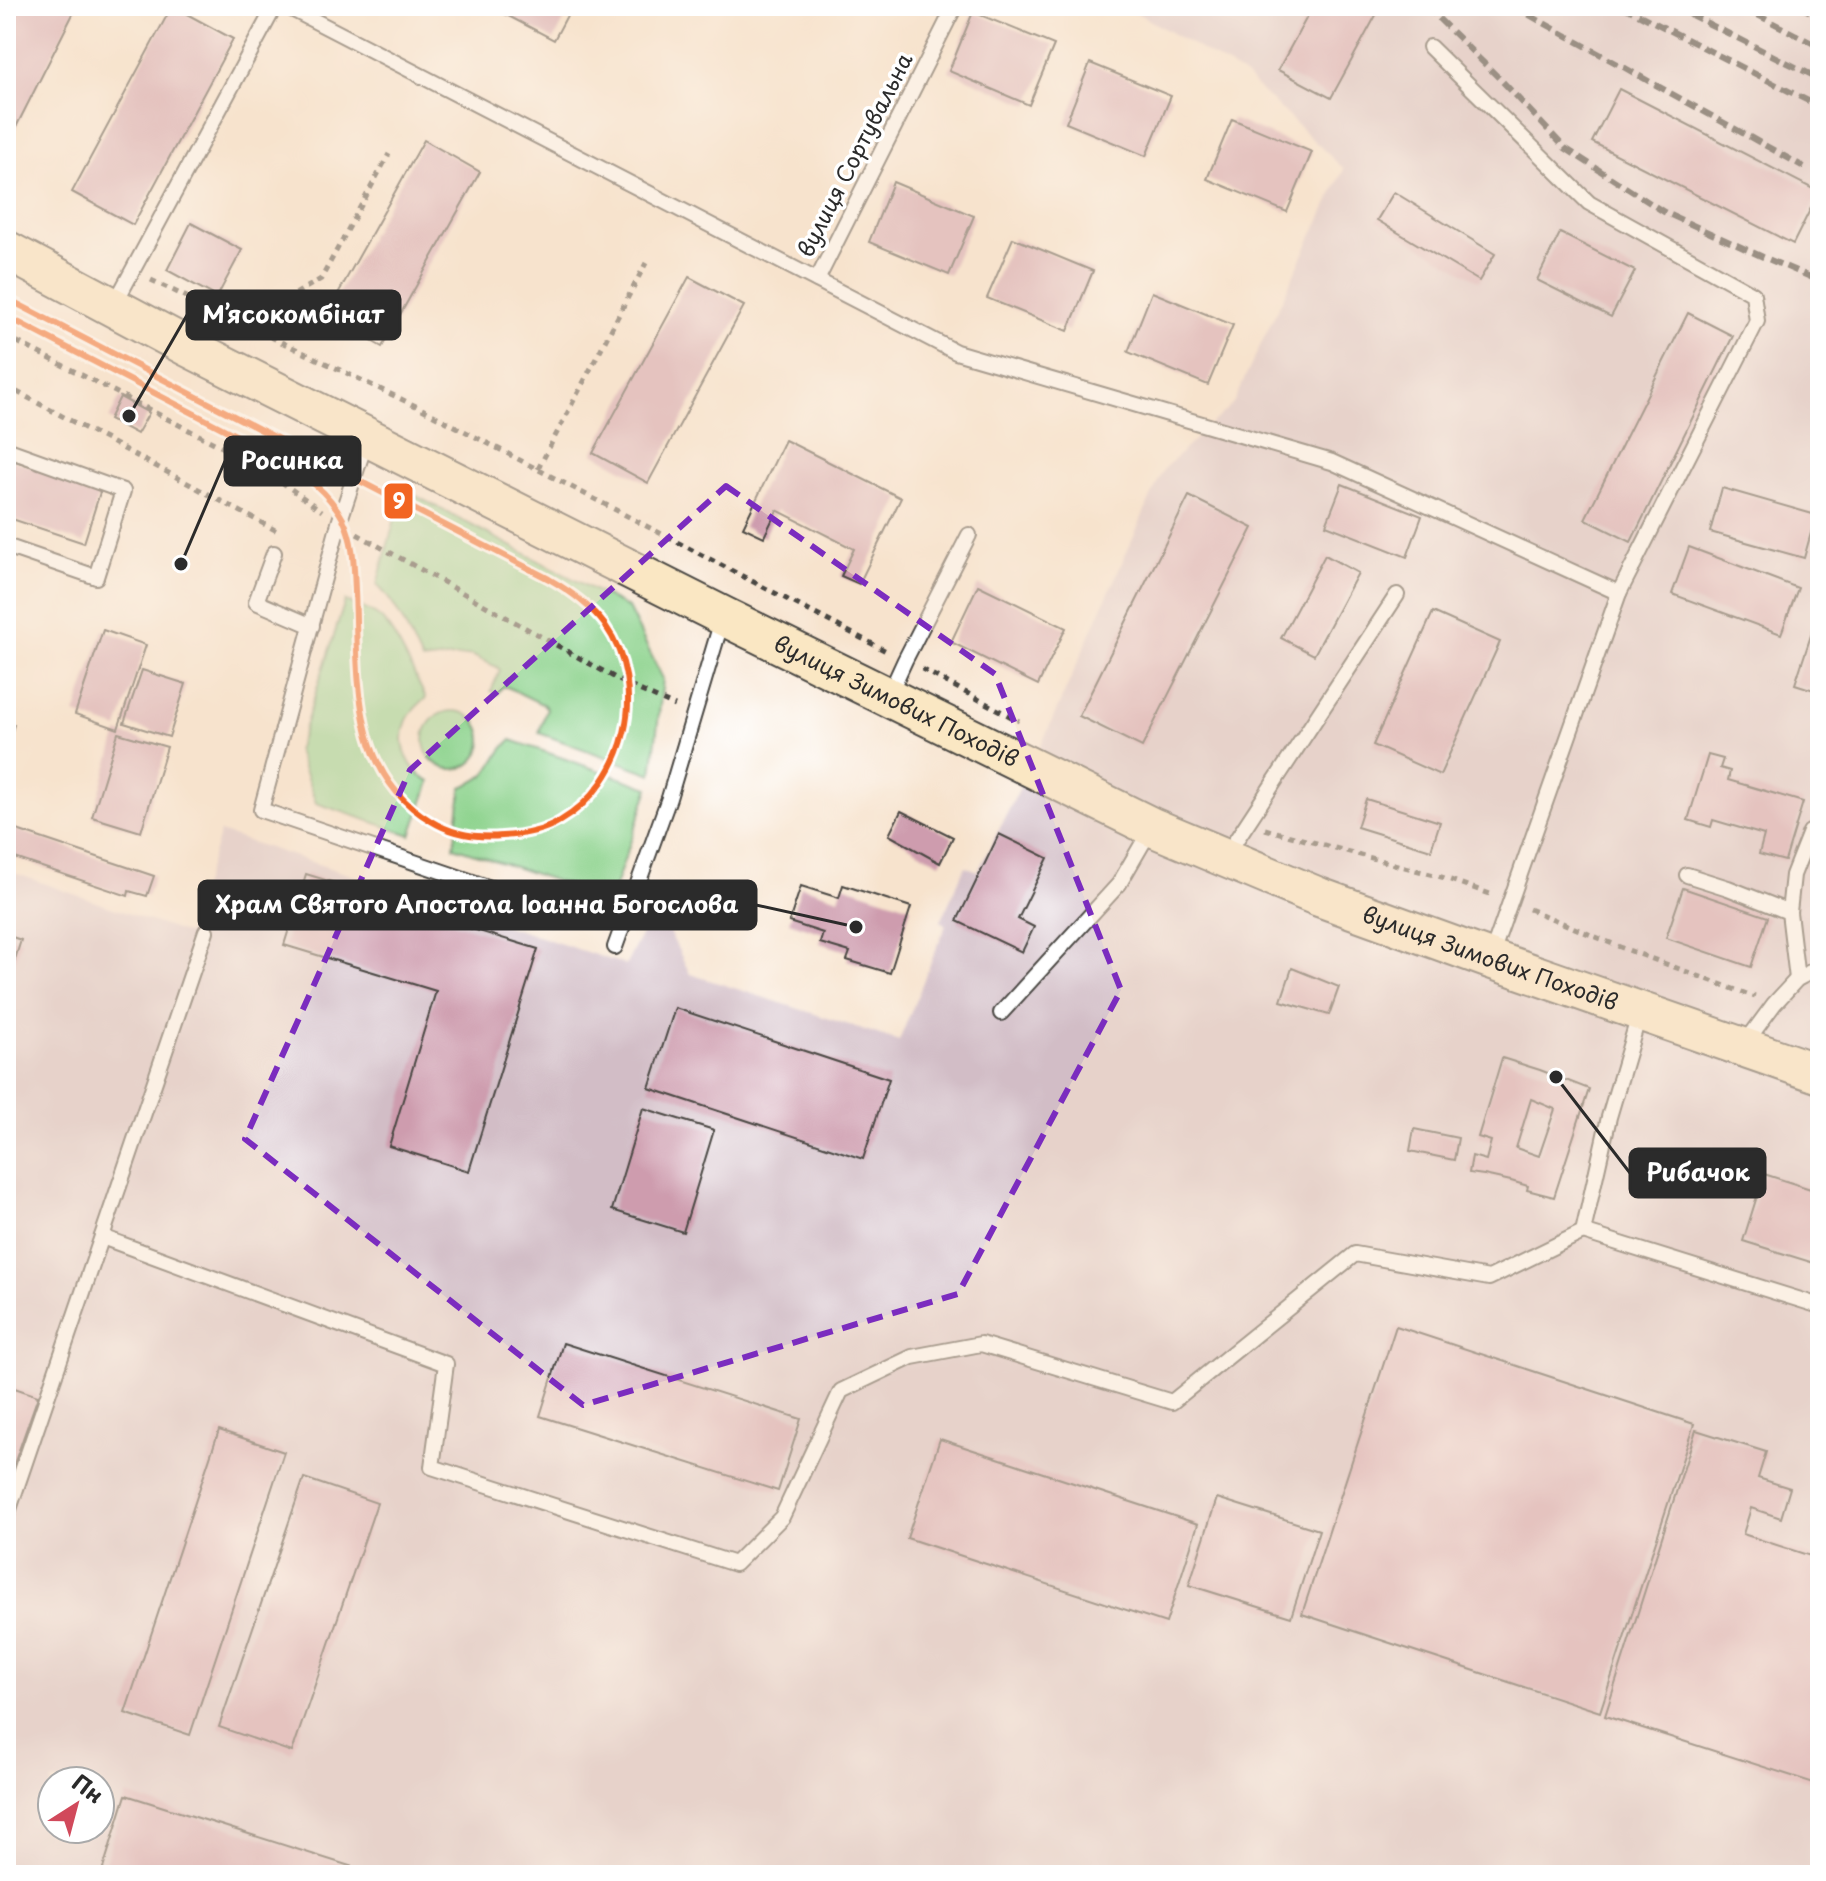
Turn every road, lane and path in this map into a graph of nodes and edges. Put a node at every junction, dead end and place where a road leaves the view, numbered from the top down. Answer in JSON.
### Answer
{"nodes":[{"id":1,"x":275,"y":6,"type":"edge"},
{"id":2,"x":286,"y":6,"type":"edge"},
{"id":3,"x":955,"y":6,"type":"edge"},
{"id":4,"x":1430,"y":47,"type":"dead end"},
{"id":5,"x":389,"y":154,"type":"dead end"},
{"id":6,"x":6,"y":250,"type":"edge"},
{"id":7,"x":646,"y":263,"type":"dead end"},
{"id":8,"x":132,"y":272,"type":"junction"},
{"id":9,"x":817,"y":280,"type":"junction"},
{"id":10,"x":113,"y":307,"type":"junction"},
{"id":11,"x":243,"y":324,"type":"junction"},
{"id":12,"x":6,"y":336,"type":"edge"},
{"id":13,"x":6,"y":386,"type":"edge"},
{"id":14,"x":368,"y":437,"type":"junction"},
{"id":15,"x":6,"y":449,"type":"edge"},
{"id":16,"x":538,"y":469,"type":"junction"},
{"id":17,"x":339,"y":523,"type":"junction"},
{"id":18,"x":969,"y":535,"type":"dead end"},
{"id":19,"x":6,"y":546,"type":"edge"},
{"id":20,"x":274,"y":553,"type":"joint"},
{"id":21,"x":1619,"y":593,"type":"junction"},
{"id":22,"x":1397,"y":595,"type":"dead end"},
{"id":23,"x":723,"y":616,"type":"junction"},
{"id":24,"x":312,"y":626,"type":"junction"},
{"id":25,"x":905,"y":660,"type":"junction"},
{"id":26,"x":888,"y":698,"type":"junction"},
{"id":27,"x":694,"y":715,"type":"junction"},
{"id":28,"x":1020,"y":721,"type":"dead end"},
{"id":29,"x":1246,"y":824,"type":"junction"},
{"id":30,"x":1152,"y":827,"type":"junction"},
{"id":31,"x":1810,"y":832,"type":"dead end"},
{"id":32,"x":1225,"y":858,"type":"junction"},
{"id":33,"x":1687,"y":875,"type":"dead end"},
{"id":34,"x":1509,"y":901,"type":"junction"},
{"id":35,"x":1789,"y":912,"type":"junction"},
{"id":36,"x":576,"y":917,"type":"dead end"},
{"id":37,"x":206,"y":931,"type":"dead end"},
{"id":38,"x":615,"y":947,"type":"dead end"},
{"id":39,"x":1490,"y":959,"type":"junction"},
{"id":40,"x":1820,"y":967,"type":"edge"},
{"id":41,"x":1797,"y":979,"type":"junction"},
{"id":42,"x":1774,"y":1004,"type":"junction"},
{"id":43,"x":1640,"y":1012,"type":"junction"},
{"id":44,"x":1001,"y":1013,"type":"dead end"},
{"id":45,"x":1743,"y":1046,"type":"junction"},
{"id":46,"x":1820,"y":1074,"type":"edge"},
{"id":47,"x":1583,"y":1232,"type":"junction"},
{"id":48,"x":102,"y":1237,"type":"junction"},
{"id":49,"x":1820,"y":1306,"type":"edge"},
{"id":50,"x":6,"y":1518,"type":"edge"}],
"edges":[{"from":1,"to":8,"type":"lane"},
{"from":2,"to":9,"type":"lane"},
{"from":3,"to":9,"type":"lane","name":"вулиця Сортувальна"},
{"from":4,"to":21,"type":"lane"},
{"from":5,"to":11,"type":"path"},
{"from":6,"to":10,"type":"main road","name":"вулиця Зимових Походів"},
{"from":7,"to":16,"type":"path"},
{"from":8,"to":10,"type":"lane"},
{"from":8,"to":11,"type":"path"},
{"from":9,"to":21,"type":"lane"},
{"from":10,"to":14,"type":"main road","name":"вулиця Зимових Походів"},
{"from":11,"to":16,"type":"path"},
{"from":12,"to":17,"type":"path"},
{"from":13,"to":20,"type":"path"},
{"from":14,"to":17,"type":"lane"},
{"from":14,"to":23,"type":"main road","name":"вулиця Зимових Походів"},
{"from":15,"to":19,"type":"lane"},
{"from":16,"to":25,"type":"path"},
{"from":17,"to":24,"type":"lane"},
{"from":17,"to":27,"type":"path"},
{"from":18,"to":25,"type":"lane"},
{"from":20,"to":24,"type":"lane"},
{"from":21,"to":34,"type":"lane"},
{"from":22,"to":29,"type":"lane"},
{"from":23,"to":26,"type":"main road","name":"вулиця Зимових Походів"},
{"from":23,"to":27,"type":"lane"},
{"from":24,"to":36,"type":"lane"},
{"from":25,"to":26,"type":"lane"},
{"from":25,"to":28,"type":"path"},
{"from":26,"to":30,"type":"main road","name":"вулиця Зимових Походів"},
{"from":27,"to":38,"type":"lane"},
{"from":29,"to":32,"type":"lane"},
{"from":29,"to":34,"type":"path"},
{"from":30,"to":32,"type":"main road","name":"вулиця Зимових Походів"},
{"from":30,"to":44,"type":"lane"},
{"from":31,"to":35,"type":"lane"},
{"from":32,"to":39,"type":"main road","name":"вулиця Зимових Походів"},
{"from":33,"to":35,"type":"lane"},
{"from":34,"to":39,"type":"lane"},
{"from":34,"to":42,"type":"path"},
{"from":35,"to":41,"type":"lane"},
{"from":37,"to":48,"type":"lane"},
{"from":39,"to":43,"type":"main road","name":"вулиця Зимових Походів"},
{"from":40,"to":41,"type":"lane"},
{"from":41,"to":42,"type":"lane"},
{"from":42,"to":45,"type":"lane"},
{"from":43,"to":45,"type":"main road","name":"вулиця Зимових Походів"},
{"from":43,"to":47,"type":"lane"},
{"from":45,"to":46,"type":"main road","name":"вулиця Зимових Походів"},
{"from":47,"to":48,"type":"lane"},
{"from":47,"to":49,"type":"lane"},
{"from":48,"to":50,"type":"lane"}]}
